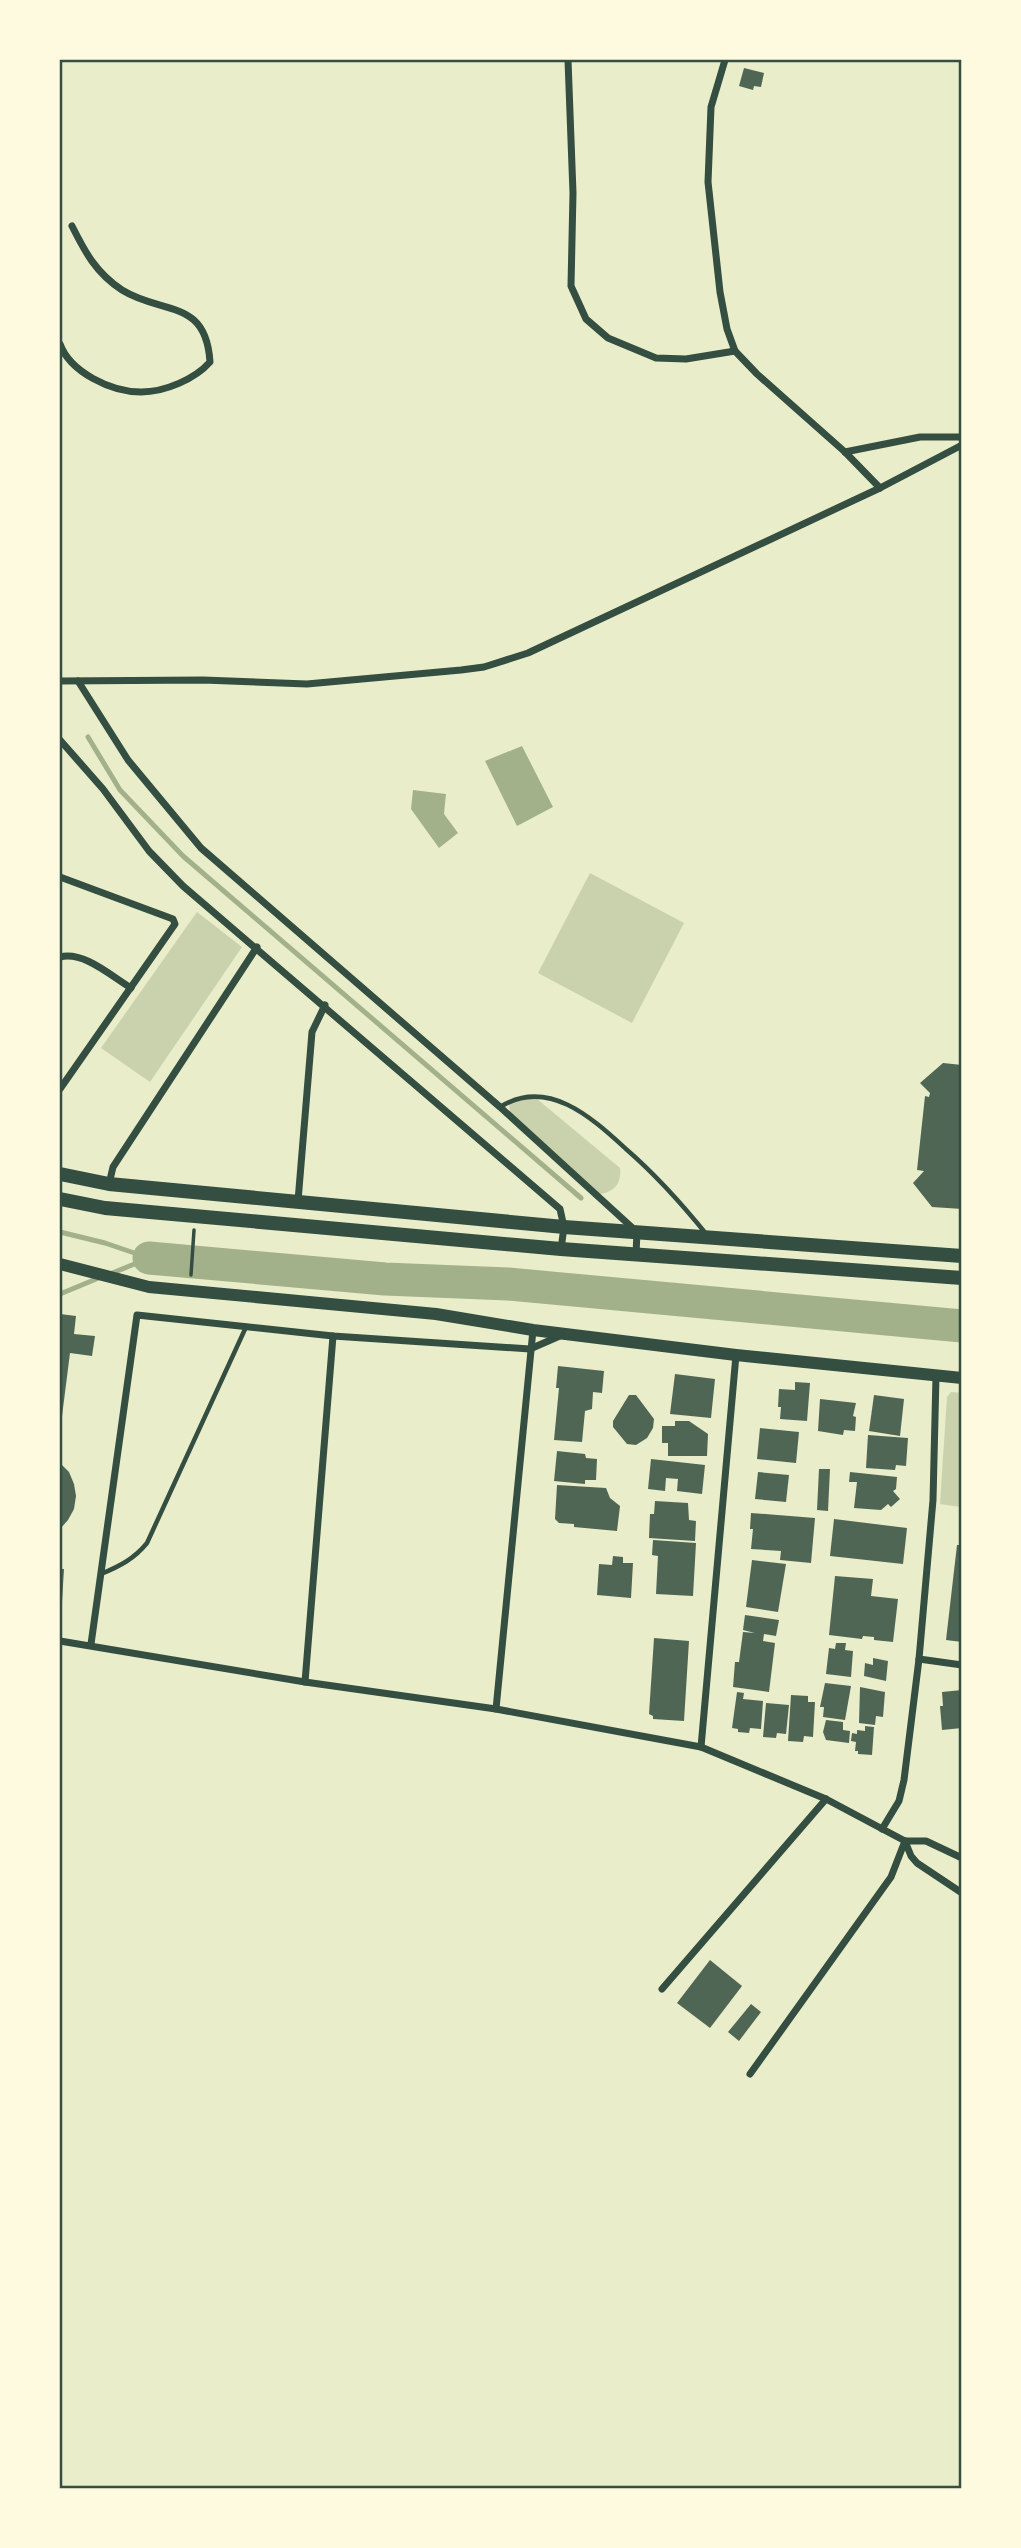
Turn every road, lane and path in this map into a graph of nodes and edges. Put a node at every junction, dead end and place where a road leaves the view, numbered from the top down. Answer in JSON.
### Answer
{"nodes":[{"id":1,"x":568,"y":60,"type":"edge"},
{"id":2,"x":725,"y":60,"type":"edge"},
{"id":3,"x":72,"y":226,"type":"dead end"},
{"id":4,"x":60,"y":344,"type":"edge"},
{"id":5,"x":735,"y":351,"type":"junction"},
{"id":6,"x":961,"y":436,"type":"edge"},
{"id":7,"x":961,"y":445,"type":"edge"},
{"id":8,"x":845,"y":452,"type":"junction"},
{"id":9,"x":880,"y":488,"type":"junction"},
{"id":10,"x":60,"y":681,"type":"edge"},
{"id":11,"x":78,"y":681,"type":"junction"},
{"id":12,"x":60,"y":740,"type":"edge"},
{"id":13,"x":60,"y":877,"type":"edge"},
{"id":14,"x":257,"y":947,"type":"junction"},
{"id":15,"x":60,"y":957,"type":"edge"},
{"id":16,"x":131,"y":988,"type":"junction"},
{"id":17,"x":325,"y":1005,"type":"junction"},
{"id":18,"x":60,"y":1089,"type":"edge"},
{"id":19,"x":500,"y":1107,"type":"junction"},
{"id":20,"x":60,"y":1174,"type":"edge"},
{"id":21,"x":109,"y":1184,"type":"junction"},
{"id":22,"x":60,"y":1199,"type":"edge"},
{"id":23,"x":298,"y":1201,"type":"junction"},
{"id":24,"x":105,"y":1208,"type":"junction"},
{"id":25,"x":296,"y":1224,"type":"junction"},
{"id":26,"x":194,"y":1226,"type":"dead end"},
{"id":27,"x":564,"y":1227,"type":"junction"},
{"id":28,"x":637,"y":1233,"type":"junction"},
{"id":29,"x":708,"y":1236,"type":"junction"},
{"id":30,"x":866,"y":1247,"type":"junction"},
{"id":31,"x":561,"y":1249,"type":"junction"},
{"id":32,"x":636,"y":1255,"type":"junction"},
{"id":33,"x":961,"y":1256,"type":"edge"},
{"id":34,"x":60,"y":1264,"type":"edge"},
{"id":35,"x":864,"y":1270,"type":"junction"},
{"id":36,"x":190,"y":1277,"type":"dead end"},
{"id":37,"x":961,"y":1278,"type":"edge"},
{"id":38,"x":246,"y":1327,"type":"junction"},
{"id":39,"x":533,"y":1329,"type":"junction"},
{"id":40,"x":565,"y":1333,"type":"junction"},
{"id":41,"x":333,"y":1336,"type":"junction"},
{"id":42,"x":530,"y":1349,"type":"junction"},
{"id":43,"x":736,"y":1355,"type":"junction"},
{"id":44,"x":936,"y":1376,"type":"junction"},
{"id":45,"x":961,"y":1378,"type":"edge"},
{"id":46,"x":100,"y":1574,"type":"junction"},
{"id":47,"x":60,"y":1641,"type":"edge"},
{"id":48,"x":92,"y":1644,"type":"junction"},
{"id":49,"x":919,"y":1659,"type":"junction"},
{"id":50,"x":961,"y":1665,"type":"edge"},
{"id":51,"x":305,"y":1682,"type":"junction"},
{"id":52,"x":496,"y":1709,"type":"junction"},
{"id":53,"x":701,"y":1747,"type":"junction"},
{"id":54,"x":826,"y":1798,"type":"junction"},
{"id":55,"x":883,"y":1829,"type":"junction"},
{"id":56,"x":905,"y":1841,"type":"junction"},
{"id":57,"x":961,"y":1858,"type":"edge"},
{"id":58,"x":961,"y":1893,"type":"edge"},
{"id":59,"x":662,"y":1989,"type":"dead end"},
{"id":60,"x":750,"y":2074,"type":"dead end"}],
"edges":[{"from":1,"to":5,"type":"street"},
{"from":2,"to":5,"type":"street"},
{"from":3,"to":4,"type":"street"},
{"from":5,"to":8,"type":"street"},
{"from":6,"to":8,"type":"street"},
{"from":7,"to":9,"type":"street"},
{"from":8,"to":9,"type":"street"},
{"from":9,"to":11,"type":"street"},
{"from":10,"to":11,"type":"street"},
{"from":11,"to":19,"type":"street"},
{"from":12,"to":14,"type":"street"},
{"from":13,"to":16,"type":"street"},
{"from":14,"to":17,"type":"street"},
{"from":14,"to":21,"type":"street"},
{"from":15,"to":16,"type":"street"},
{"from":16,"to":18,"type":"street"},
{"from":17,"to":23,"type":"street"},
{"from":17,"to":27,"type":"street"},
{"from":19,"to":28,"type":"street"},
{"from":19,"to":29,"type":"lane"},
{"from":20,"to":21,"type":"main road"},
{"from":21,"to":23,"type":"main road"},
{"from":21,"to":24,"type":"main road"},
{"from":22,"to":24,"type":"main road"},
{"from":23,"to":25,"type":"main road"},
{"from":23,"to":27,"type":"main road"},
{"from":24,"to":25,"type":"main road"},
{"from":25,"to":31,"type":"main road"},
{"from":26,"to":36,"type":"path"},
{"from":27,"to":28,"type":"main road"},
{"from":27,"to":31,"type":"street"},
{"from":28,"to":29,"type":"main road"},
{"from":28,"to":32,"type":"street"},
{"from":29,"to":30,"type":"main road"},
{"from":30,"to":33,"type":"main road"},
{"from":30,"to":35,"type":"main road"},
{"from":31,"to":32,"type":"main road"},
{"from":32,"to":35,"type":"main road"},
{"from":34,"to":39,"type":"street"},
{"from":35,"to":37,"type":"main road"},
{"from":38,"to":41,"type":"street"},
{"from":38,"to":46,"type":"lane"},
{"from":38,"to":46,"type":"street"},
{"from":39,"to":40,"type":"street"},
{"from":39,"to":42,"type":"street"},
{"from":40,"to":42,"type":"street"},
{"from":40,"to":43,"type":"street"},
{"from":41,"to":42,"type":"street"},
{"from":41,"to":51,"type":"street"},
{"from":42,"to":52,"type":"street"},
{"from":43,"to":44,"type":"street"},
{"from":43,"to":53,"type":"street"},
{"from":44,"to":45,"type":"street"},
{"from":44,"to":49,"type":"street"},
{"from":46,"to":48,"type":"street"},
{"from":47,"to":48,"type":"street"},
{"from":48,"to":51,"type":"street"},
{"from":49,"to":50,"type":"street"},
{"from":49,"to":55,"type":"street"},
{"from":51,"to":52,"type":"street"},
{"from":52,"to":53,"type":"street"},
{"from":53,"to":54,"type":"street"},
{"from":54,"to":55,"type":"street"},
{"from":54,"to":59,"type":"street"},
{"from":55,"to":56,"type":"street"},
{"from":56,"to":57,"type":"street"},
{"from":56,"to":58,"type":"street"},
{"from":56,"to":60,"type":"street"}]}
